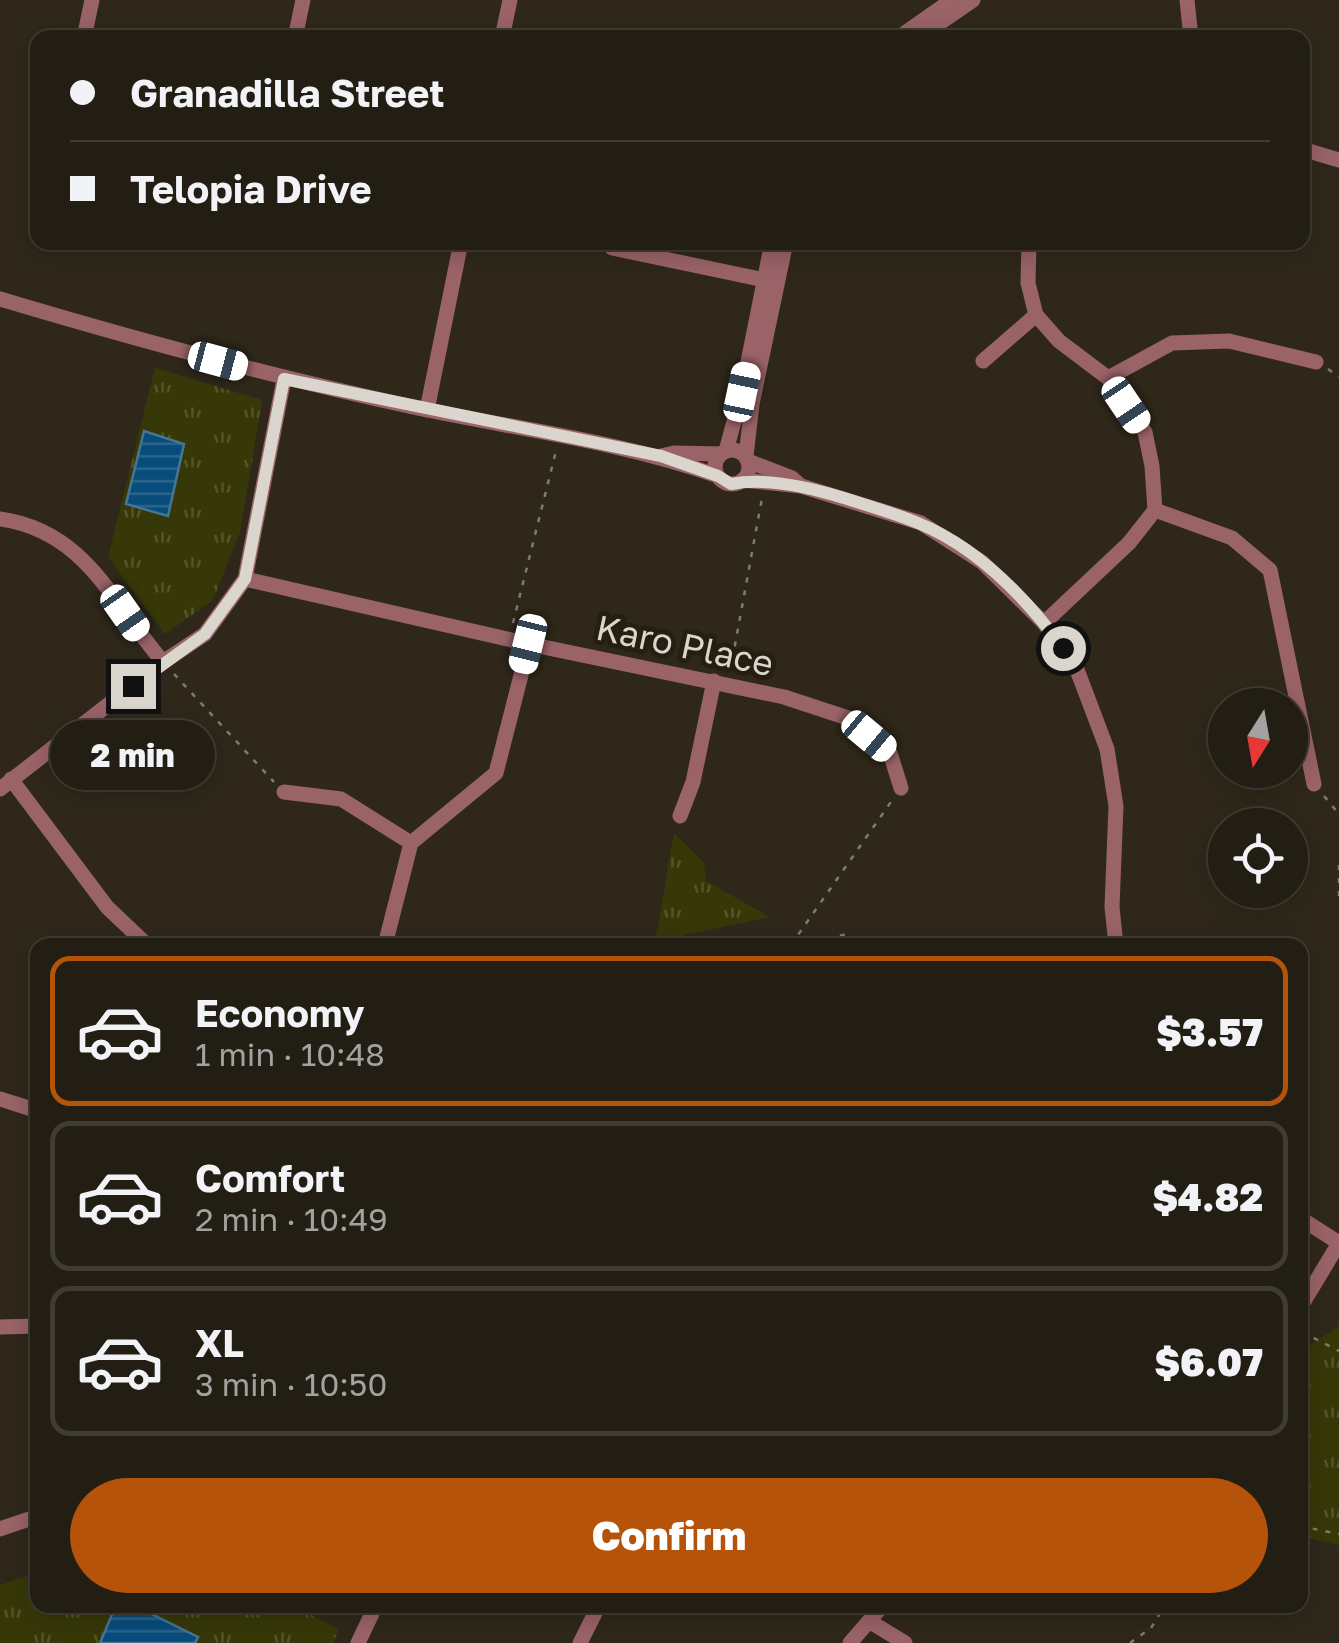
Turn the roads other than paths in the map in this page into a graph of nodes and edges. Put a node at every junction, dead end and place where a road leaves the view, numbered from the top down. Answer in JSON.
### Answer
{"nodes":[{"id":1,"x":92,"y":0,"type":"edge"},
{"id":2,"x":303,"y":0,"type":"edge"},
{"id":3,"x":510,"y":0,"type":"edge"},
{"id":4,"x":952,"y":0,"type":"edge"},
{"id":5,"x":972,"y":0,"type":"edge"},
{"id":6,"x":1187,"y":0,"type":"edge"},
{"id":7,"x":86,"y":30,"type":"edge"},
{"id":8,"x":297,"y":30,"type":"edge"},
{"id":9,"x":504,"y":30,"type":"edge"},
{"id":10,"x":909,"y":30,"type":"edge"},
{"id":11,"x":929,"y":30,"type":"edge"},
{"id":12,"x":1190,"y":30,"type":"edge"},
{"id":13,"x":1310,"y":152,"type":"edge"},
{"id":14,"x":1339,"y":160,"type":"edge"},
{"id":15,"x":459,"y":250,"type":"edge"},
{"id":16,"x":621,"y":250,"type":"edge"},
{"id":17,"x":772,"y":250,"type":"edge"},
{"id":18,"x":783,"y":250,"type":"edge"},
{"id":19,"x":1029,"y":250,"type":"edge"},
{"id":20,"x":772,"y":282,"type":"junction"},
{"id":21,"x":0,"y":300,"type":"edge"},
{"id":22,"x":1036,"y":314,"type":"junction"},
{"id":23,"x":983,"y":361,"type":"dead end"},
{"id":24,"x":1316,"y":362,"type":"dead end"},
{"id":25,"x":1108,"y":378,"type":"junction"},
{"id":26,"x":284,"y":379,"type":"junction"},
{"id":27,"x":427,"y":410,"type":"junction"},
{"id":28,"x":723,"y":452,"type":"junction"},
{"id":29,"x":661,"y":456,"type":"junction"},
{"id":30,"x":747,"y":458,"type":"junction"},
{"id":31,"x":718,"y":476,"type":"junction"},
{"id":32,"x":743,"y":480,"type":"junction"},
{"id":33,"x":801,"y":486,"type":"junction"},
{"id":34,"x":1154,"y":510,"type":"junction"},
{"id":35,"x":0,"y":519,"type":"edge"},
{"id":36,"x":245,"y":579,"type":"junction"},
{"id":37,"x":1044,"y":622,"type":"junction"},
{"id":38,"x":528,"y":644,"type":"junction"},
{"id":39,"x":163,"y":662,"type":"junction"},
{"id":40,"x":721,"y":682,"type":"junction"},
{"id":41,"x":6,"y":784,"type":"edge"},
{"id":42,"x":1314,"y":784,"type":"road end"},
{"id":43,"x":901,"y":788,"type":"road end"},
{"id":44,"x":284,"y":792,"type":"road end"},
{"id":45,"x":680,"y":816,"type":"dead end"},
{"id":46,"x":411,"y":843,"type":"junction"},
{"id":47,"x":140,"y":938,"type":"edge"},
{"id":48,"x":387,"y":938,"type":"edge"},
{"id":49,"x":1115,"y":938,"type":"edge"},
{"id":50,"x":0,"y":1099,"type":"edge"},
{"id":51,"x":30,"y":1109,"type":"edge"},
{"id":52,"x":1308,"y":1223,"type":"edge"},
{"id":53,"x":1339,"y":1243,"type":"edge"},
{"id":54,"x":1308,"y":1295,"type":"edge"},
{"id":55,"x":0,"y":1326,"type":"edge"},
{"id":56,"x":30,"y":1326,"type":"edge"},
{"id":57,"x":30,"y":1519,"type":"edge"},
{"id":58,"x":0,"y":1529,"type":"edge"},
{"id":59,"x":371,"y":1613,"type":"edge"},
{"id":60,"x":594,"y":1613,"type":"edge"},
{"id":61,"x":876,"y":1613,"type":"edge"},
{"id":62,"x":870,"y":1621,"type":"junction"},
{"id":63,"x":358,"y":1643,"type":"edge"},
{"id":64,"x":580,"y":1643,"type":"edge"},
{"id":65,"x":850,"y":1643,"type":"edge"},
{"id":66,"x":906,"y":1643,"type":"edge"}],
"edges":[{"from":1,"to":7,"type":"street"},
{"from":2,"to":8,"type":"street"},
{"from":3,"to":9,"type":"street"},
{"from":4,"to":10,"type":"street"},
{"from":5,"to":11,"type":"street"},
{"from":6,"to":12,"type":"street"},
{"from":13,"to":14,"type":"street"},
{"from":15,"to":27,"type":"street"},
{"from":16,"to":20,"type":"street"},
{"from":17,"to":20,"type":"street"},
{"from":18,"to":20,"type":"street"},
{"from":19,"to":22,"type":"street"},
{"from":20,"to":28,"type":"street"},
{"from":20,"to":30,"type":"street"},
{"from":21,"to":26,"type":"street"},
{"from":22,"to":23,"type":"street"},
{"from":22,"to":25,"type":"street"},
{"from":24,"to":25,"type":"street"},
{"from":25,"to":34,"type":"street"},
{"from":26,"to":27,"type":"street"},
{"from":26,"to":36,"type":"street"},
{"from":27,"to":29,"type":"street"},
{"from":28,"to":29,"type":"street"},
{"from":28,"to":30,"type":"street"},
{"from":28,"to":31,"type":"street"},
{"from":29,"to":31,"type":"street"},
{"from":30,"to":32,"type":"street"},
{"from":30,"to":33,"type":"street"},
{"from":31,"to":32,"type":"street"},
{"from":32,"to":33,"type":"street"},
{"from":33,"to":37,"type":"street"},
{"from":34,"to":37,"type":"street"},
{"from":34,"to":42,"type":"street"},
{"from":35,"to":39,"type":"street"},
{"from":36,"to":38,"type":"street","name":"Karo Place"},
{"from":36,"to":39,"type":"street"},
{"from":37,"to":49,"type":"street"},
{"from":38,"to":40,"type":"street","name":"Karo Place"},
{"from":38,"to":46,"type":"street"},
{"from":39,"to":41,"type":"street"},
{"from":40,"to":43,"type":"street","name":"Karo Place"},
{"from":40,"to":45,"type":"street"},
{"from":41,"to":47,"type":"street"},
{"from":44,"to":46,"type":"street"},
{"from":46,"to":48,"type":"street"},
{"from":50,"to":51,"type":"street"},
{"from":52,"to":53,"type":"street"},
{"from":53,"to":54,"type":"street"},
{"from":55,"to":56,"type":"street"},
{"from":57,"to":58,"type":"street"},
{"from":59,"to":63,"type":"street"},
{"from":60,"to":64,"type":"street"},
{"from":61,"to":62,"type":"street"},
{"from":62,"to":65,"type":"street"},
{"from":62,"to":66,"type":"street"}]}
